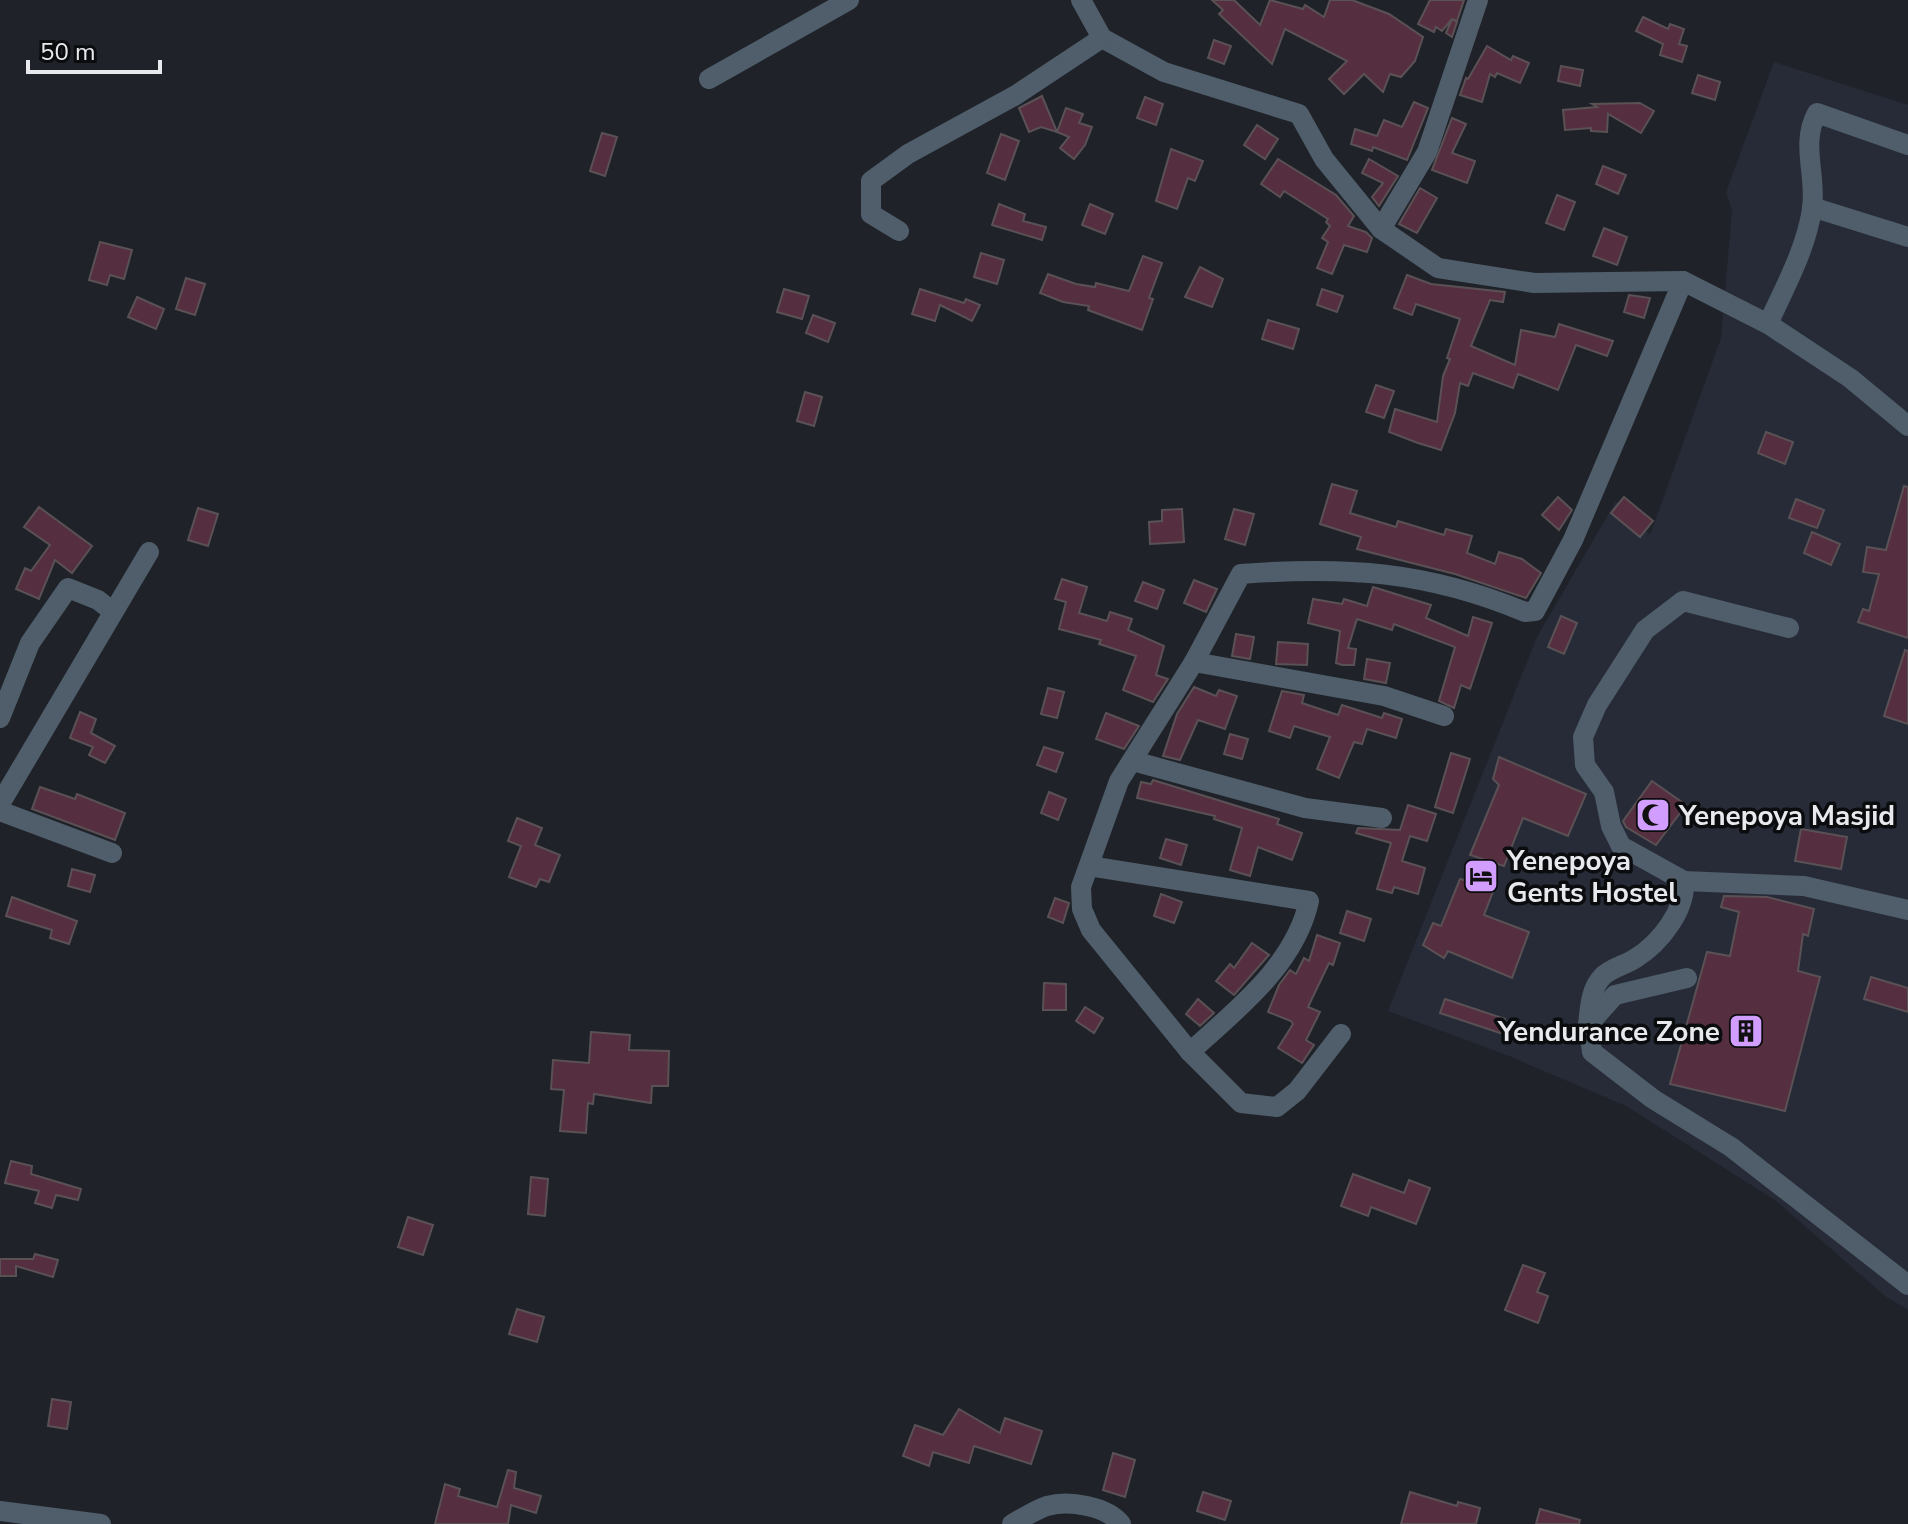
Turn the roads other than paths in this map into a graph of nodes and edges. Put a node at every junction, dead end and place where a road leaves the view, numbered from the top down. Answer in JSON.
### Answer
{"nodes":[{"id":1,"x":849,"y":0,"type":"edge"},
{"id":2,"x":1081,"y":0,"type":"edge"},
{"id":3,"x":1478,"y":0,"type":"edge"},
{"id":4,"x":1102,"y":38,"type":"junction"},
{"id":5,"x":709,"y":79,"type":"dead end"},
{"id":6,"x":1908,"y":145,"type":"edge"},
{"id":7,"x":1812,"y":207,"type":"junction"},
{"id":8,"x":1381,"y":229,"type":"junction"},
{"id":9,"x":899,"y":231,"type":"dead end"},
{"id":10,"x":1908,"y":237,"type":"edge"},
{"id":11,"x":1683,"y":281,"type":"junction"},
{"id":12,"x":1768,"y":324,"type":"junction"},
{"id":13,"x":1908,"y":426,"type":"edge"},
{"id":14,"x":149,"y":552,"type":"dead end"},
{"id":15,"x":112,"y":611,"type":"junction"},
{"id":16,"x":1789,"y":628,"type":"dead end"},
{"id":17,"x":1194,"y":662,"type":"junction"},
{"id":18,"x":1444,"y":716,"type":"dead end"},
{"id":19,"x":0,"y":718,"type":"edge"},
{"id":20,"x":1133,"y":761,"type":"junction"},
{"id":21,"x":0,"y":804,"type":"edge"},
{"id":22,"x":0,"y":811,"type":"edge"},
{"id":23,"x":1382,"y":818,"type":"dead end"},
{"id":24,"x":112,"y":853,"type":"dead end"},
{"id":25,"x":1089,"y":866,"type":"junction"},
{"id":26,"x":1684,"y":881,"type":"junction"},
{"id":27,"x":1908,"y":910,"type":"edge"},
{"id":28,"x":1687,"y":978,"type":"dead end"},
{"id":29,"x":1588,"y":1025,"type":"junction"},
{"id":30,"x":1341,"y":1034,"type":"dead end"},
{"id":31,"x":1190,"y":1052,"type":"junction"},
{"id":32,"x":1908,"y":1285,"type":"edge"},
{"id":33,"x":0,"y":1511,"type":"edge"},
{"id":34,"x":101,"y":1524,"type":"edge"},
{"id":35,"x":1012,"y":1524,"type":"edge"},
{"id":36,"x":1121,"y":1524,"type":"edge"}],
"edges":[{"from":1,"to":5,"type":"street"},
{"from":2,"to":4,"type":"street"},
{"from":3,"to":8,"type":"street"},
{"from":4,"to":8,"type":"street"},
{"from":4,"to":9,"type":"street"},
{"from":6,"to":7,"type":"street"},
{"from":7,"to":10,"type":"street"},
{"from":7,"to":12,"type":"street"},
{"from":8,"to":11,"type":"street"},
{"from":11,"to":12,"type":"street"},
{"from":11,"to":17,"type":"street"},
{"from":12,"to":13,"type":"street"},
{"from":14,"to":15,"type":"street"},
{"from":15,"to":19,"type":"street"},
{"from":15,"to":21,"type":"street"},
{"from":16,"to":26,"type":"street"},
{"from":17,"to":18,"type":"street"},
{"from":17,"to":20,"type":"street"},
{"from":20,"to":23,"type":"street"},
{"from":20,"to":25,"type":"street"},
{"from":22,"to":24,"type":"street"},
{"from":25,"to":31,"type":"street"},
{"from":25,"to":31,"type":"street"},
{"from":26,"to":27,"type":"street"},
{"from":26,"to":29,"type":"street"},
{"from":28,"to":29,"type":"street"},
{"from":29,"to":32,"type":"street"},
{"from":30,"to":31,"type":"street"},
{"from":33,"to":34,"type":"street"},
{"from":35,"to":36,"type":"street"}]}
